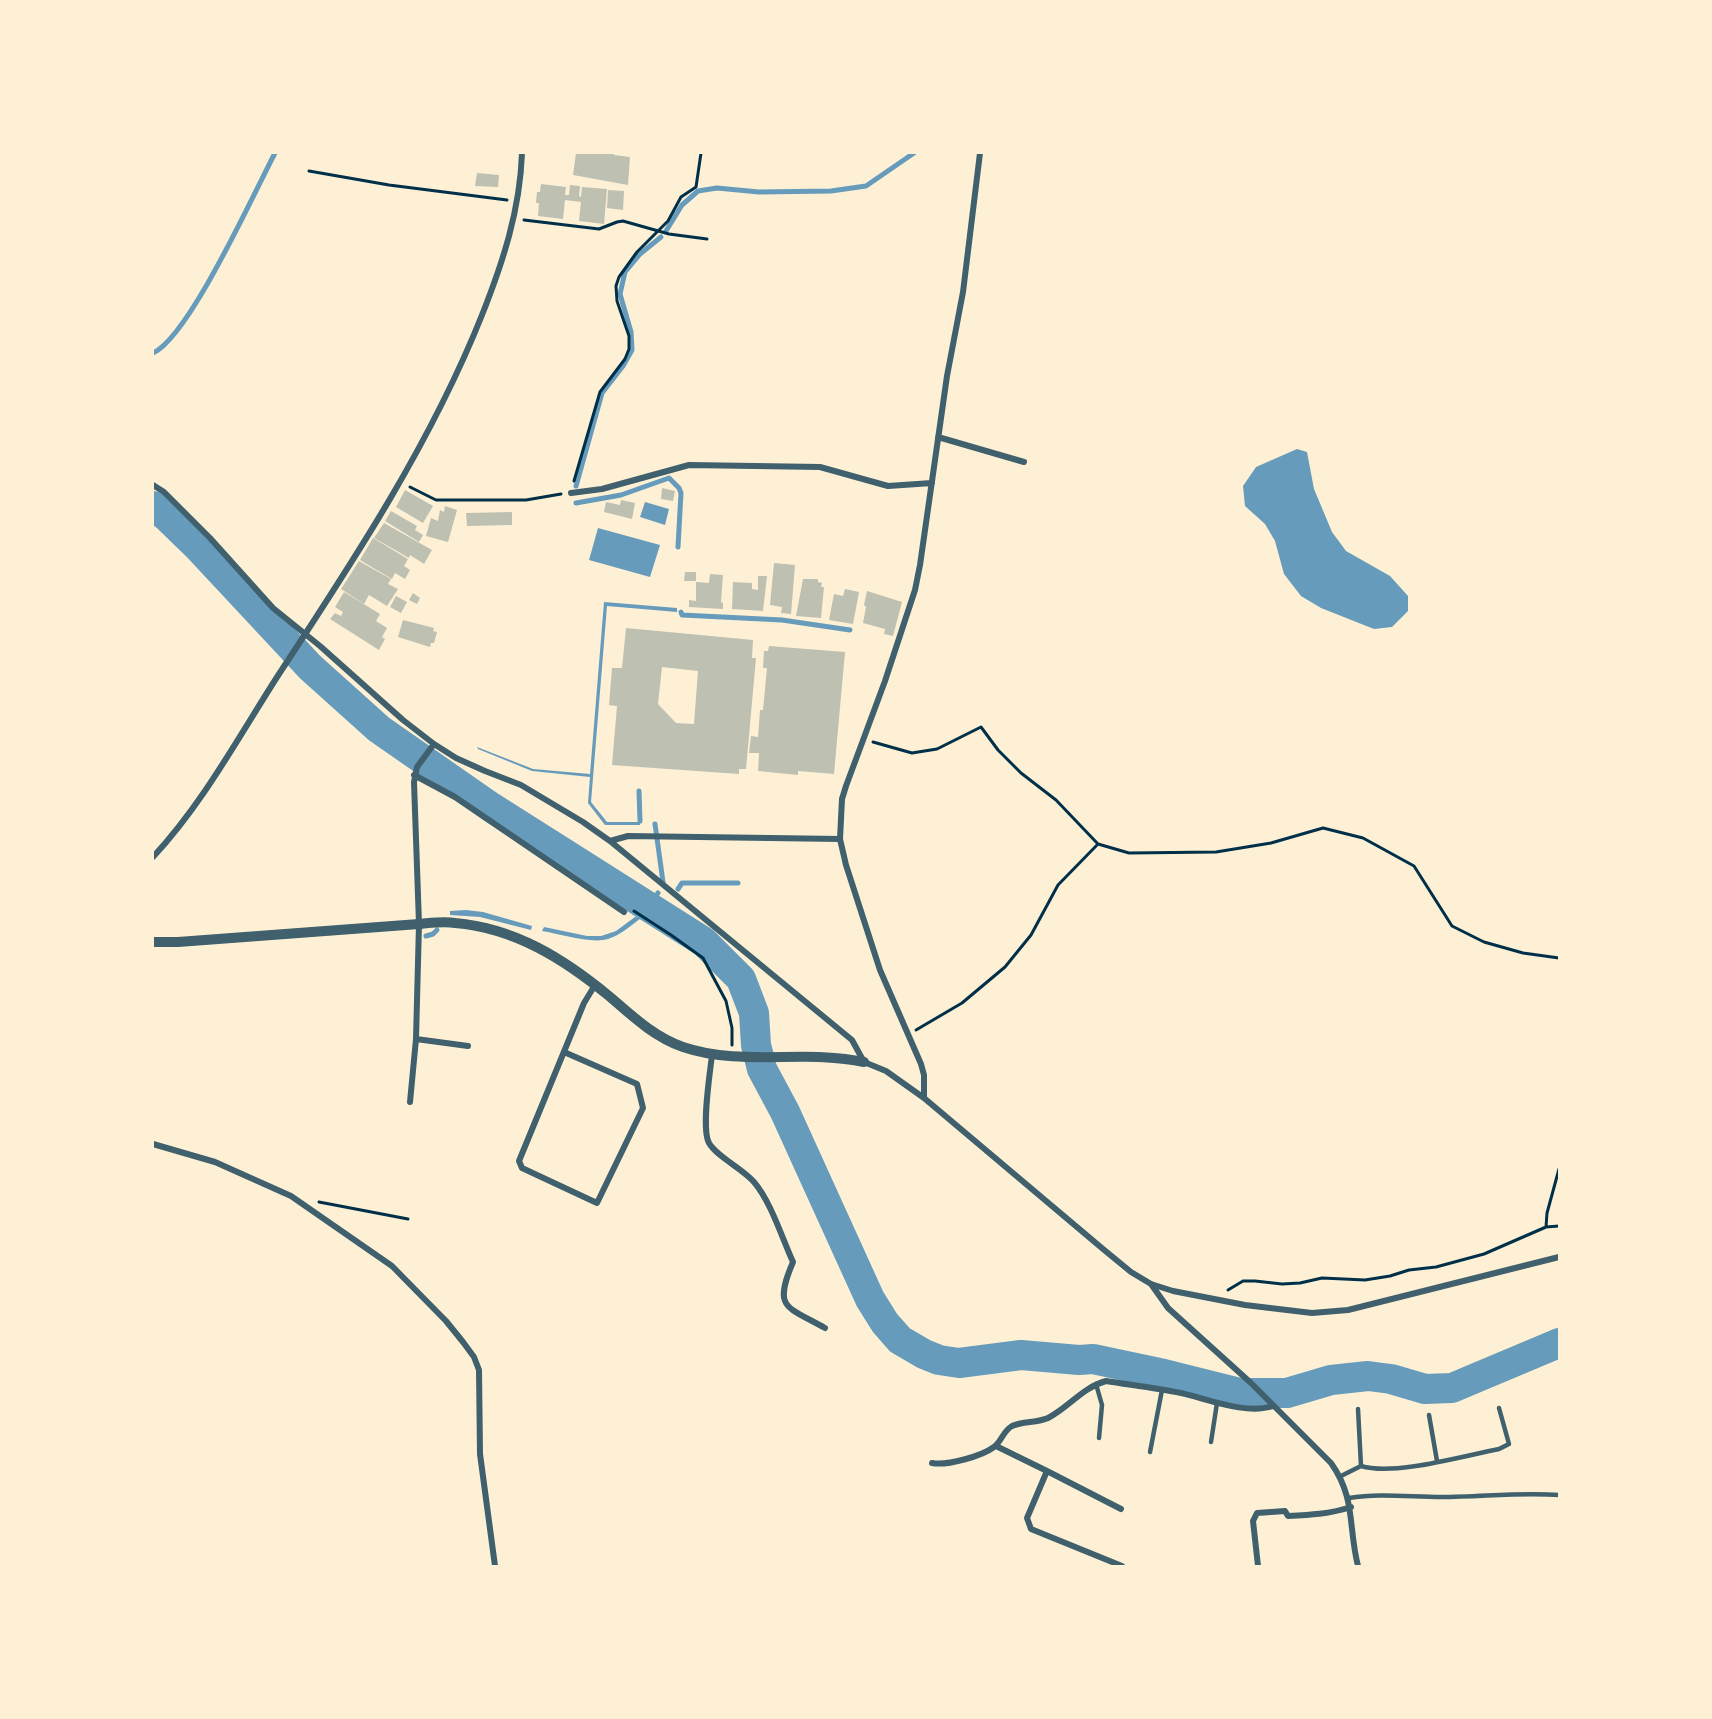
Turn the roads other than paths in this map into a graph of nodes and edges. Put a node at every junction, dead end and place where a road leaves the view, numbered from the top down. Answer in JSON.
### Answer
{"nodes":[{"id":1,"x":522,"y":153,"type":"edge"},
{"id":2,"x":980,"y":153,"type":"edge"},
{"id":3,"x":938,"y":437,"type":"junction"},
{"id":4,"x":1024,"y":462,"type":"dead end"},
{"id":5,"x":932,"y":483,"type":"junction"},
{"id":6,"x":153,"y":485,"type":"edge"},
{"id":7,"x":571,"y":493,"type":"road end"},
{"id":8,"x":305,"y":634,"type":"junction"},
{"id":9,"x":434,"y":744,"type":"junction"},
{"id":10,"x":414,"y":776,"type":"junction"},
{"id":11,"x":840,"y":839,"type":"junction"},
{"id":12,"x":610,"y":841,"type":"junction"},
{"id":13,"x":153,"y":857,"type":"edge"},
{"id":14,"x":624,"y":912,"type":"road end"},
{"id":15,"x":419,"y":924,"type":"junction"},
{"id":16,"x":153,"y":942,"type":"edge"},
{"id":17,"x":596,"y":985,"type":"junction"},
{"id":18,"x":416,"y":1039,"type":"junction"},
{"id":19,"x":468,"y":1046,"type":"dead end"},
{"id":20,"x":564,"y":1052,"type":"junction"},
{"id":21,"x":712,"y":1055,"type":"junction"},
{"id":22,"x":864,"y":1062,"type":"junction"},
{"id":23,"x":924,"y":1098,"type":"junction"},
{"id":24,"x":410,"y":1102,"type":"dead end"},
{"id":25,"x":153,"y":1144,"type":"edge"},
{"id":26,"x":1559,"y":1257,"type":"edge"},
{"id":27,"x":1151,"y":1284,"type":"junction"},
{"id":28,"x":825,"y":1328,"type":"dead end"},
{"id":29,"x":1096,"y":1384,"type":"junction"},
{"id":30,"x":1162,"y":1390,"type":"junction"},
{"id":31,"x":1217,"y":1403,"type":"junction"},
{"id":32,"x":1271,"y":1404,"type":"junction"},
{"id":33,"x":1499,"y":1408,"type":"dead end"},
{"id":34,"x":1358,"y":1409,"type":"dead end"},
{"id":35,"x":1429,"y":1415,"type":"dead end"},
{"id":36,"x":1099,"y":1438,"type":"dead end"},
{"id":37,"x":1211,"y":1442,"type":"dead end"},
{"id":38,"x":996,"y":1446,"type":"junction"},
{"id":39,"x":1150,"y":1452,"type":"dead end"},
{"id":40,"x":1437,"y":1461,"type":"junction"},
{"id":41,"x":932,"y":1463,"type":"dead end"},
{"id":42,"x":1361,"y":1466,"type":"junction"},
{"id":43,"x":1047,"y":1471,"type":"junction"},
{"id":44,"x":1341,"y":1476,"type":"junction"},
{"id":45,"x":1559,"y":1495,"type":"edge"},
{"id":46,"x":1349,"y":1498,"type":"junction"},
{"id":47,"x":1351,"y":1507,"type":"junction"},
{"id":48,"x":1121,"y":1509,"type":"dead end"},
{"id":49,"x":495,"y":1566,"type":"edge"},
{"id":50,"x":1122,"y":1566,"type":"edge"},
{"id":51,"x":1258,"y":1566,"type":"edge"},
{"id":52,"x":1359,"y":1566,"type":"edge"}],
"edges":[{"from":1,"to":8,"type":"street"},
{"from":2,"to":3,"type":"street"},
{"from":3,"to":4,"type":"street"},
{"from":3,"to":5,"type":"street"},
{"from":5,"to":7,"type":"street"},
{"from":5,"to":11,"type":"street"},
{"from":6,"to":8,"type":"street"},
{"from":8,"to":9,"type":"street"},
{"from":8,"to":13,"type":"street"},
{"from":9,"to":10,"type":"street"},
{"from":9,"to":12,"type":"street"},
{"from":10,"to":14,"type":"street"},
{"from":10,"to":15,"type":"street"},
{"from":11,"to":12,"type":"street"},
{"from":11,"to":23,"type":"street"},
{"from":12,"to":22,"type":"street"},
{"from":15,"to":16,"type":"street"},
{"from":15,"to":17,"type":"street"},
{"from":15,"to":18,"type":"street"},
{"from":17,"to":20,"type":"street"},
{"from":17,"to":21,"type":"street"},
{"from":18,"to":19,"type":"street"},
{"from":18,"to":24,"type":"street"},
{"from":20,"to":20,"type":"street"},
{"from":21,"to":22,"type":"street"},
{"from":21,"to":28,"type":"street"},
{"from":22,"to":23,"type":"street"},
{"from":23,"to":27,"type":"street"},
{"from":25,"to":49,"type":"street"},
{"from":26,"to":27,"type":"street"},
{"from":27,"to":32,"type":"street"},
{"from":29,"to":30,"type":"street"},
{"from":29,"to":36,"type":"lane"},
{"from":29,"to":38,"type":"street"},
{"from":30,"to":31,"type":"street"},
{"from":30,"to":39,"type":"lane"},
{"from":31,"to":32,"type":"street"},
{"from":31,"to":37,"type":"lane"},
{"from":32,"to":44,"type":"street"},
{"from":33,"to":40,"type":"lane"},
{"from":34,"to":42,"type":"lane"},
{"from":35,"to":40,"type":"lane"},
{"from":38,"to":41,"type":"street"},
{"from":38,"to":43,"type":"street"},
{"from":40,"to":42,"type":"lane"},
{"from":42,"to":44,"type":"lane"},
{"from":43,"to":48,"type":"street"},
{"from":43,"to":50,"type":"street"},
{"from":44,"to":46,"type":"street"},
{"from":45,"to":46,"type":"lane"},
{"from":46,"to":47,"type":"street"},
{"from":47,"to":51,"type":"street"},
{"from":47,"to":52,"type":"street"}]}
